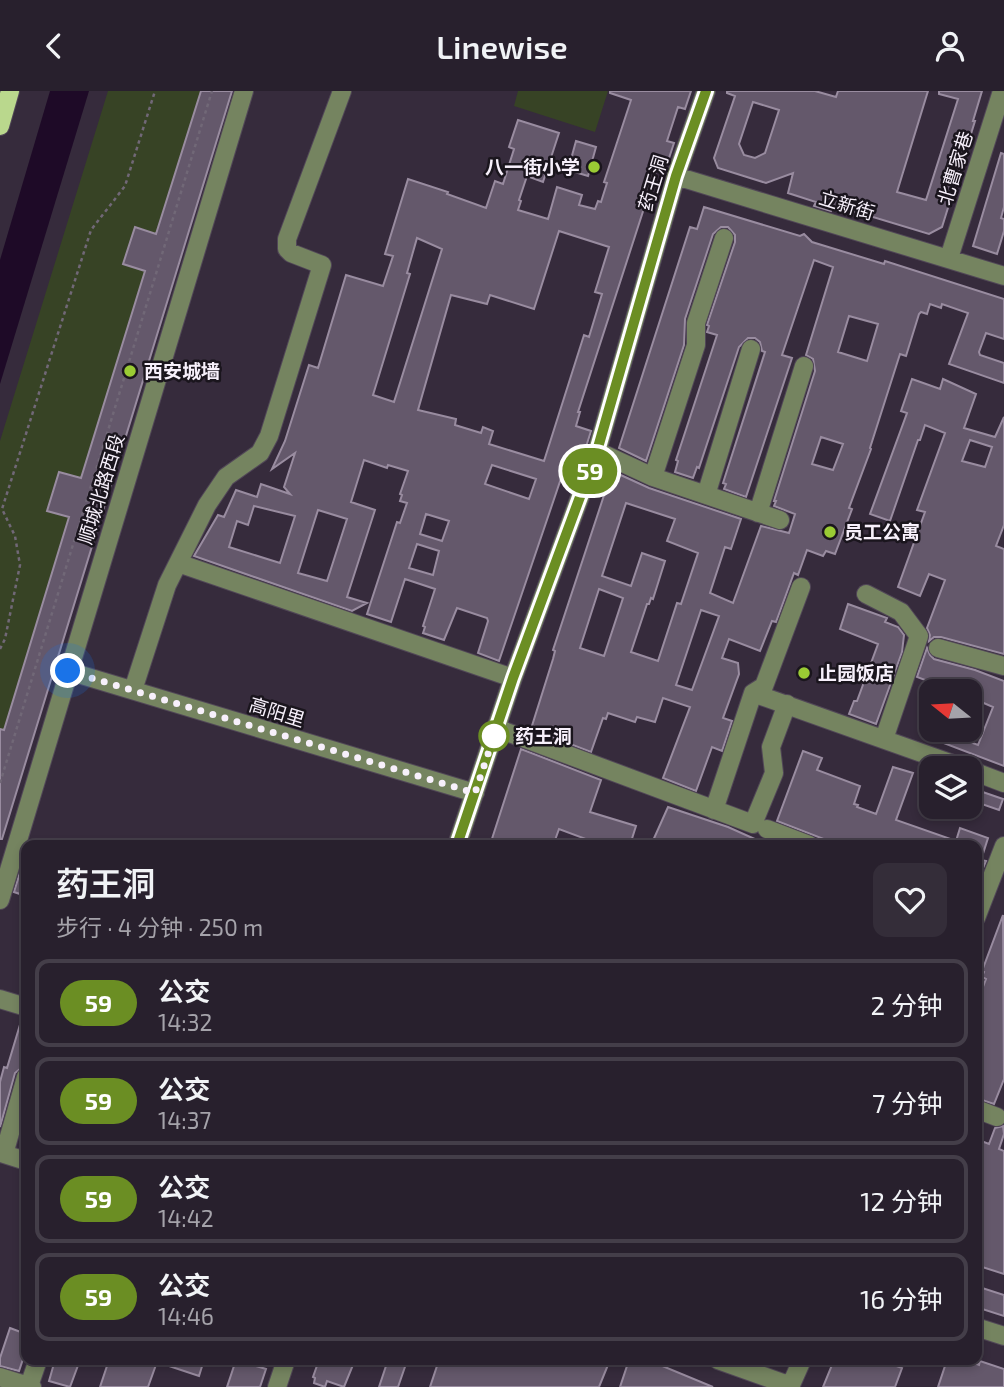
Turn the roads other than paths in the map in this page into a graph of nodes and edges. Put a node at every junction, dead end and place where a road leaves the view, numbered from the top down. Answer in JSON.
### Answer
{"nodes":[{"id":1,"x":10,"y":91,"type":"edge"},
{"id":2,"x":244,"y":91,"type":"edge"},
{"id":3,"x":342,"y":91,"type":"edge"},
{"id":4,"x":706,"y":91,"type":"edge"},
{"id":5,"x":1002,"y":91,"type":"edge"},
{"id":6,"x":0,"y":126,"type":"edge"},
{"id":7,"x":676,"y":176,"type":"junction"},
{"id":8,"x":724,"y":238,"type":"dead end"},
{"id":9,"x":949,"y":258,"type":"junction"},
{"id":10,"x":1004,"y":276,"type":"edge"},
{"id":11,"x":751,"y":349,"type":"dead end"},
{"id":12,"x":804,"y":366,"type":"dead end"},
{"id":13,"x":597,"y":451,"type":"junction"},
{"id":14,"x":653,"y":477,"type":"junction"},
{"id":15,"x":706,"y":495,"type":"junction"},
{"id":16,"x":758,"y":513,"type":"junction"},
{"id":17,"x":780,"y":520,"type":"dead end"},
{"id":18,"x":178,"y":563,"type":"junction"},
{"id":19,"x":801,"y":587,"type":"dead end"},
{"id":20,"x":866,"y":594,"type":"dead end"},
{"id":21,"x":939,"y":648,"type":"dead end"},
{"id":22,"x":1004,"y":666,"type":"edge"},
{"id":23,"x":68,"y":671,"type":"junction"},
{"id":24,"x":513,"y":678,"type":"junction"},
{"id":25,"x":133,"y":690,"type":"junction"},
{"id":26,"x":753,"y":693,"type":"junction"},
{"id":27,"x":787,"y":704,"type":"junction"},
{"id":28,"x":496,"y":728,"type":"junction"},
{"id":29,"x":884,"y":739,"type":"junction"},
{"id":30,"x":931,"y":756,"type":"edge"},
{"id":31,"x":982,"y":775,"type":"edge"},
{"id":32,"x":1004,"y":783,"type":"edge"},
{"id":33,"x":475,"y":793,"type":"junction"},
{"id":34,"x":713,"y":810,"type":"junction"},
{"id":35,"x":762,"y":833,"type":"edge"},
{"id":36,"x":459,"y":840,"type":"edge"},
{"id":37,"x":789,"y":840,"type":"edge"},
{"id":38,"x":1004,"y":846,"type":"edge"},
{"id":39,"x":0,"y":900,"type":"edge"},
{"id":40,"x":982,"y":903,"type":"edge"},
{"id":41,"x":0,"y":999,"type":"edge"},
{"id":42,"x":21,"y":1005,"type":"edge"},
{"id":43,"x":21,"y":1094,"type":"edge"},
{"id":44,"x":982,"y":1111,"type":"edge"},
{"id":45,"x":997,"y":1117,"type":"dead end"},
{"id":46,"x":21,"y":1159,"type":"edge"},
{"id":47,"x":982,"y":1329,"type":"edge"},
{"id":48,"x":1004,"y":1336,"type":"edge"},
{"id":49,"x":37,"y":1365,"type":"edge"},
{"id":50,"x":284,"y":1365,"type":"edge"},
{"id":51,"x":732,"y":1365,"type":"edge"},
{"id":52,"x":800,"y":1365,"type":"edge"},
{"id":53,"x":0,"y":1377,"type":"edge"},
{"id":54,"x":31,"y":1386,"type":"edge"},
{"id":55,"x":791,"y":1386,"type":"edge"},
{"id":56,"x":277,"y":1387,"type":"edge"}],
"edges":[{"from":1,"to":6,"type":"main road"},
{"from":2,"to":23,"type":"street","name":"顺城北路西段"},
{"from":3,"to":18,"type":"street"},
{"from":4,"to":7,"type":"street","name":"药王洞"},
{"from":5,"to":9,"type":"street","name":"北曹家巷"},
{"from":7,"to":9,"type":"street","name":"立新街"},
{"from":7,"to":13,"type":"street","name":"药王洞"},
{"from":8,"to":14,"type":"street"},
{"from":9,"to":10,"type":"street","name":"立新街"},
{"from":11,"to":15,"type":"street"},
{"from":12,"to":16,"type":"street"},
{"from":13,"to":14,"type":"street"},
{"from":13,"to":24,"type":"street","name":"药王洞"},
{"from":14,"to":15,"type":"street"},
{"from":15,"to":16,"type":"street"},
{"from":16,"to":17,"type":"street"},
{"from":18,"to":24,"type":"street"},
{"from":18,"to":25,"type":"street"},
{"from":19,"to":26,"type":"street"},
{"from":20,"to":29,"type":"street"},
{"from":21,"to":22,"type":"street"},
{"from":23,"to":25,"type":"street","name":"高阳里"},
{"from":23,"to":39,"type":"street","name":"顺城北路西段"},
{"from":24,"to":28,"type":"street","name":"药王洞"},
{"from":25,"to":33,"type":"street","name":"高阳里"},
{"from":26,"to":27,"type":"street"},
{"from":26,"to":34,"type":"street"},
{"from":27,"to":29,"type":"street"},
{"from":27,"to":35,"type":"street"},
{"from":28,"to":33,"type":"street","name":"药王洞"},
{"from":28,"to":34,"type":"street"},
{"from":29,"to":30,"type":"street"},
{"from":31,"to":32,"type":"street"},
{"from":33,"to":36,"type":"street","name":"药王洞"},
{"from":34,"to":35,"type":"street"},
{"from":35,"to":37,"type":"street"},
{"from":38,"to":40,"type":"street"},
{"from":41,"to":42,"type":"street"},
{"from":43,"to":46,"type":"street"},
{"from":44,"to":45,"type":"street"},
{"from":47,"to":48,"type":"street"},
{"from":49,"to":54,"type":"street"},
{"from":50,"to":56,"type":"street"},
{"from":51,"to":55,"type":"street"},
{"from":52,"to":55,"type":"street"},
{"from":53,"to":54,"type":"street"}]}
